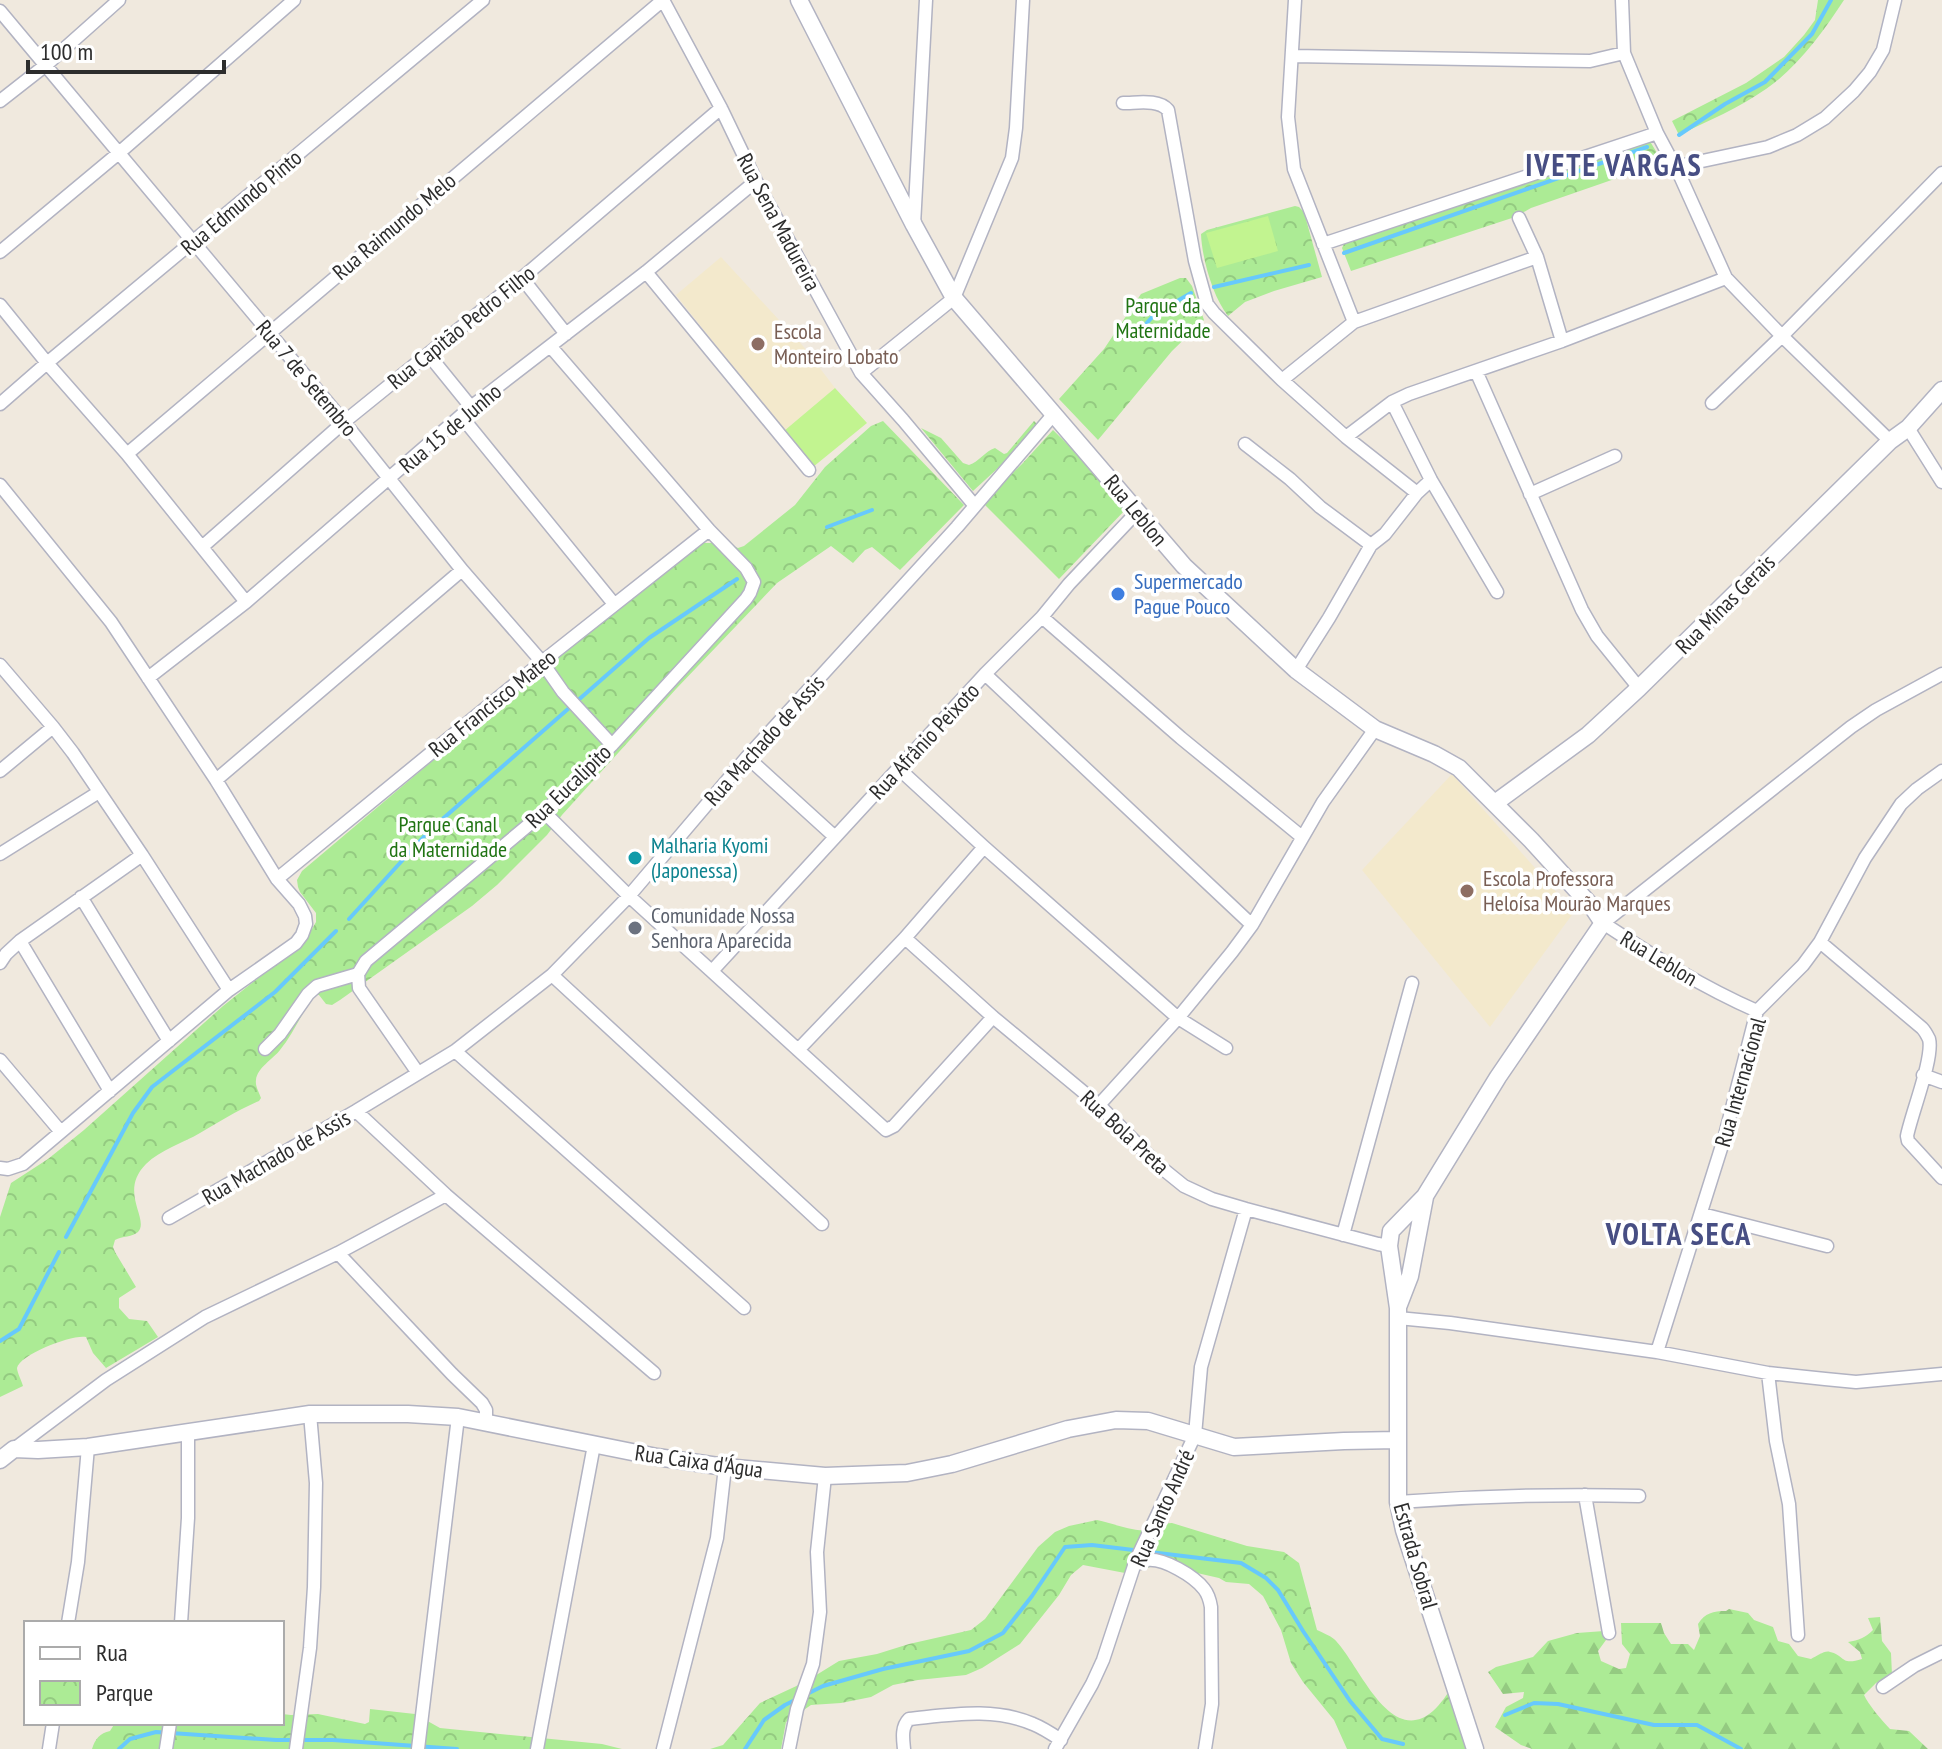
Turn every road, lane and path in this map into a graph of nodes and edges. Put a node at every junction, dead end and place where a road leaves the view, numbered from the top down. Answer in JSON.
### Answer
{"nodes":[{"id":1,"x":119,"y":0,"type":"edge"},
{"id":2,"x":294,"y":0,"type":"edge"},
{"id":3,"x":483,"y":0,"type":"edge"},
{"id":4,"x":663,"y":0,"type":"edge"},
{"id":5,"x":799,"y":0,"type":"edge"},
{"id":6,"x":926,"y":0,"type":"edge"},
{"id":7,"x":1023,"y":0,"type":"edge"},
{"id":8,"x":1295,"y":0,"type":"edge"},
{"id":9,"x":1622,"y":0,"type":"edge"},
{"id":10,"x":1895,"y":0,"type":"edge"},
{"id":11,"x":0,"y":11,"type":"edge"},
{"id":12,"x":1624,"y":53,"type":"junction"},
{"id":13,"x":1293,"y":56,"type":"junction"},
{"id":14,"x":46,"y":65,"type":"junction"},
{"id":15,"x":0,"y":101,"type":"edge"},
{"id":16,"x":1123,"y":103,"type":"dead end"},
{"id":17,"x":721,"y":108,"type":"junction"},
{"id":18,"x":1659,"y":136,"type":"junction"},
{"id":19,"x":120,"y":152,"type":"junction"},
{"id":20,"x":1671,"y":161,"type":"junction"},
{"id":21,"x":1942,"y":173,"type":"edge"},
{"id":22,"x":756,"y":181,"type":"junction"},
{"id":23,"x":1519,"y":218,"type":"dead end"},
{"id":24,"x":914,"y":225,"type":"junction"},
{"id":25,"x":193,"y":242,"type":"junction"},
{"id":26,"x":1324,"y":247,"type":"junction"},
{"id":27,"x":0,"y":252,"type":"edge"},
{"id":28,"x":1537,"y":257,"type":"junction"},
{"id":29,"x":646,"y":272,"type":"junction"},
{"id":30,"x":522,"y":278,"type":"junction"},
{"id":31,"x":1726,"y":278,"type":"junction"},
{"id":32,"x":954,"y":298,"type":"junction"},
{"id":33,"x":0,"y":305,"type":"edge"},
{"id":34,"x":1354,"y":322,"type":"junction"},
{"id":35,"x":269,"y":332,"type":"junction"},
{"id":36,"x":566,"y":334,"type":"junction"},
{"id":37,"x":1782,"y":336,"type":"junction"},
{"id":38,"x":1562,"y":341,"type":"junction"},
{"id":39,"x":551,"y":347,"type":"junction"},
{"id":40,"x":428,"y":354,"type":"junction"},
{"id":41,"x":47,"y":363,"type":"junction"},
{"id":42,"x":1476,"y":371,"type":"junction"},
{"id":43,"x":861,"y":373,"type":"junction"},
{"id":44,"x":1282,"y":380,"type":"junction"},
{"id":45,"x":1942,"y":390,"type":"edge"},
{"id":46,"x":1392,"y":402,"type":"junction"},
{"id":47,"x":1712,"y":403,"type":"dead end"},
{"id":48,"x":0,"y":404,"type":"edge"},
{"id":49,"x":466,"y":412,"type":"junction"},
{"id":50,"x":1053,"y":415,"type":"junction"},
{"id":51,"x":344,"y":422,"type":"junction"},
{"id":52,"x":1908,"y":428,"type":"junction"},
{"id":53,"x":1346,"y":437,"type":"junction"},
{"id":54,"x":1890,"y":441,"type":"junction"},
{"id":55,"x":1245,"y":444,"type":"dead end"},
{"id":56,"x":127,"y":454,"type":"junction"},
{"id":57,"x":1615,"y":456,"type":"dead end"},
{"id":58,"x":809,"y":470,"type":"dead end"},
{"id":59,"x":390,"y":478,"type":"junction"},
{"id":60,"x":1431,"y":480,"type":"junction"},
{"id":61,"x":1942,"y":482,"type":"edge"},
{"id":62,"x":0,"y":485,"type":"edge"},
{"id":63,"x":1417,"y":493,"type":"junction"},
{"id":64,"x":1530,"y":494,"type":"junction"},
{"id":65,"x":975,"y":506,"type":"junction"},
{"id":66,"x":1137,"y":512,"type":"junction"},
{"id":67,"x":709,"y":530,"type":"junction"},
{"id":68,"x":1371,"y":545,"type":"junction"},
{"id":69,"x":202,"y":547,"type":"junction"},
{"id":70,"x":462,"y":570,"type":"junction"},
{"id":71,"x":1497,"y":592,"type":"dead end"},
{"id":72,"x":246,"y":602,"type":"junction"},
{"id":73,"x":614,"y":604,"type":"junction"},
{"id":74,"x":1042,"y":617,"type":"junction"},
{"id":75,"x":542,"y":662,"type":"junction"},
{"id":76,"x":0,"y":665,"type":"edge"},
{"id":77,"x":1296,"y":670,"type":"junction"},
{"id":78,"x":985,"y":674,"type":"junction"},
{"id":79,"x":1942,"y":674,"type":"edge"},
{"id":80,"x":148,"y":678,"type":"junction"},
{"id":81,"x":1639,"y":688,"type":"junction"},
{"id":82,"x":53,"y":727,"type":"junction"},
{"id":83,"x":1375,"y":729,"type":"junction"},
{"id":84,"x":612,"y":745,"type":"junction"},
{"id":85,"x":747,"y":757,"type":"junction"},
{"id":86,"x":898,"y":768,"type":"junction"},
{"id":87,"x":0,"y":771,"type":"edge"},
{"id":88,"x":1942,"y":771,"type":"edge"},
{"id":89,"x":216,"y":780,"type":"junction"},
{"id":90,"x":99,"y":792,"type":"junction"},
{"id":91,"x":1495,"y":803,"type":"junction"},
{"id":92,"x":544,"y":812,"type":"junction"},
{"id":93,"x":835,"y":837,"type":"junction"},
{"id":94,"x":1302,"y":837,"type":"junction"},
{"id":95,"x":984,"y":847,"type":"junction"},
{"id":96,"x":0,"y":854,"type":"edge"},
{"id":97,"x":142,"y":855,"type":"junction"},
{"id":98,"x":277,"y":879,"type":"junction"},
{"id":99,"x":629,"y":896,"type":"junction"},
{"id":100,"x":81,"y":897,"type":"junction"},
{"id":101,"x":1603,"y":923,"type":"junction"},
{"id":102,"x":1252,"y":925,"type":"junction"},
{"id":103,"x":905,"y":938,"type":"junction"},
{"id":104,"x":20,"y":941,"type":"junction"},
{"id":105,"x":1820,"y":942,"type":"junction"},
{"id":106,"x":0,"y":963,"type":"edge"},
{"id":107,"x":712,"y":971,"type":"junction"},
{"id":108,"x":358,"y":974,"type":"junction"},
{"id":109,"x":552,"y":975,"type":"junction"},
{"id":110,"x":1412,"y":983,"type":"dead end"},
{"id":111,"x":229,"y":990,"type":"junction"},
{"id":112,"x":1757,"y":1011,"type":"junction"},
{"id":113,"x":993,"y":1017,"type":"junction"},
{"id":114,"x":1178,"y":1018,"type":"junction"},
{"id":115,"x":169,"y":1041,"type":"junction"},
{"id":116,"x":1226,"y":1048,"type":"dead end"},
{"id":117,"x":265,"y":1049,"type":"dead end"},
{"id":118,"x":798,"y":1050,"type":"junction"},
{"id":119,"x":455,"y":1051,"type":"junction"},
{"id":120,"x":0,"y":1060,"type":"edge"},
{"id":121,"x":418,"y":1073,"type":"junction"},
{"id":122,"x":1923,"y":1075,"type":"junction"},
{"id":123,"x":1942,"y":1082,"type":"edge"},
{"id":124,"x":110,"y":1091,"type":"junction"},
{"id":125,"x":1099,"y":1105,"type":"junction"},
{"id":126,"x":356,"y":1111,"type":"junction"},
{"id":127,"x":61,"y":1132,"type":"junction"},
{"id":128,"x":0,"y":1168,"type":"edge"},
{"id":129,"x":1942,"y":1178,"type":"edge"},
{"id":130,"x":446,"y":1195,"type":"junction"},
{"id":131,"x":1425,"y":1196,"type":"junction"},
{"id":132,"x":1246,"y":1209,"type":"junction"},
{"id":133,"x":1702,"y":1214,"type":"junction"},
{"id":134,"x":169,"y":1218,"type":"dead end"},
{"id":135,"x":822,"y":1224,"type":"dead end"},
{"id":136,"x":1397,"y":1224,"type":"junction"},
{"id":137,"x":1418,"y":1230,"type":"junction"},
{"id":138,"x":1343,"y":1235,"type":"junction"},
{"id":139,"x":1389,"y":1246,"type":"junction"},
{"id":140,"x":1827,"y":1246,"type":"dead end"},
{"id":141,"x":338,"y":1253,"type":"junction"},
{"id":142,"x":1392,"y":1270,"type":"junction"},
{"id":143,"x":1410,"y":1276,"type":"junction"},
{"id":144,"x":744,"y":1308,"type":"dead end"},
{"id":145,"x":1398,"y":1313,"type":"junction"},
{"id":146,"x":1657,"y":1352,"type":"junction"},
{"id":147,"x":654,"y":1373,"type":"dead end"},
{"id":148,"x":1768,"y":1373,"type":"junction"},
{"id":149,"x":1942,"y":1374,"type":"edge"},
{"id":150,"x":310,"y":1414,"type":"junction"},
{"id":151,"x":458,"y":1417,"type":"junction"},
{"id":152,"x":486,"y":1421,"type":"junction"},
{"id":153,"x":188,"y":1433,"type":"junction"},
{"id":154,"x":1195,"y":1435,"type":"junction"},
{"id":155,"x":1397,"y":1440,"type":"junction"},
{"id":156,"x":594,"y":1445,"type":"junction"},
{"id":157,"x":88,"y":1447,"type":"junction"},
{"id":158,"x":14,"y":1449,"type":"junction"},
{"id":159,"x":0,"y":1460,"type":"edge"},
{"id":160,"x":725,"y":1467,"type":"junction"},
{"id":161,"x":825,"y":1476,"type":"junction"},
{"id":162,"x":1585,"y":1495,"type":"junction"},
{"id":163,"x":1639,"y":1496,"type":"dead end"},
{"id":164,"x":1398,"y":1502,"type":"junction"},
{"id":165,"x":1135,"y":1562,"type":"junction"},
{"id":166,"x":68,"y":1621,"type":"edge"},
{"id":167,"x":181,"y":1621,"type":"edge"},
{"id":168,"x":1609,"y":1633,"type":"dead end"},
{"id":169,"x":1798,"y":1635,"type":"dead end"},
{"id":170,"x":1942,"y":1652,"type":"edge"},
{"id":171,"x":1883,"y":1687,"type":"dead end"},
{"id":172,"x":53,"y":1725,"type":"edge"},
{"id":173,"x":170,"y":1725,"type":"edge"},
{"id":174,"x":418,"y":1743,"type":"edge"},
{"id":175,"x":1058,"y":1744,"type":"edge"},
{"id":176,"x":538,"y":1745,"type":"edge"},
{"id":177,"x":166,"y":1746,"type":"edge"},
{"id":178,"x":49,"y":1749,"type":"edge"},
{"id":179,"x":296,"y":1749,"type":"edge"},
{"id":180,"x":663,"y":1749,"type":"edge"},
{"id":181,"x":789,"y":1749,"type":"edge"},
{"id":182,"x":904,"y":1749,"type":"edge"},
{"id":183,"x":1205,"y":1749,"type":"edge"},
{"id":184,"x":1475,"y":1749,"type":"edge"}],
"edges":[{"from":1,"to":14,"type":"street"},
{"from":2,"to":19,"type":"street"},
{"from":3,"to":25,"type":"street","name":"Rua Edmundo Pinto"},
{"from":4,"to":17,"type":"street","name":"Rua Sena Madureira"},
{"from":4,"to":35,"type":"street","name":"Rua Raimundo Melo"},
{"from":5,"to":24,"type":"street","name":"Rua Leblon"},
{"from":6,"to":24,"type":"street"},
{"from":7,"to":32,"type":"street"},
{"from":8,"to":13,"type":"street"},
{"from":9,"to":12,"type":"street"},
{"from":10,"to":20,"type":"street"},
{"from":11,"to":14,"type":"street","name":"Rua 7 de Setembro"},
{"from":12,"to":13,"type":"street"},
{"from":12,"to":18,"type":"street"},
{"from":13,"to":26,"type":"street"},
{"from":14,"to":15,"type":"street"},
{"from":14,"to":19,"type":"street","name":"Rua 7 de Setembro"},
{"from":16,"to":44,"type":"street"},
{"from":17,"to":22,"type":"street","name":"Rua Sena Madureira"},
{"from":17,"to":30,"type":"street","name":"Rua Capitão Pedro Filho"},
{"from":18,"to":20,"type":"street"},
{"from":18,"to":26,"type":"street"},
{"from":19,"to":25,"type":"street","name":"Rua 7 de Setembro"},
{"from":19,"to":27,"type":"street"},
{"from":20,"to":31,"type":"street"},
{"from":21,"to":37,"type":"street"},
{"from":22,"to":29,"type":"street","name":"Rua 15 de Junho"},
{"from":22,"to":43,"type":"street","name":"Rua Sena Madureira"},
{"from":23,"to":28,"type":"street"},
{"from":24,"to":32,"type":"street","name":"Rua Leblon"},
{"from":25,"to":35,"type":"street","name":"Rua 7 de Setembro"},
{"from":25,"to":41,"type":"street","name":"Rua Edmundo Pinto"},
{"from":26,"to":34,"type":"street"},
{"from":28,"to":34,"type":"street"},
{"from":28,"to":38,"type":"street"},
{"from":29,"to":36,"type":"street","name":"Rua 15 de Junho"},
{"from":29,"to":58,"type":"street"},
{"from":30,"to":36,"type":"street"},
{"from":30,"to":40,"type":"street","name":"Rua Capitão Pedro Filho"},
{"from":31,"to":37,"type":"street"},
{"from":31,"to":38,"type":"street"},
{"from":32,"to":43,"type":"street"},
{"from":32,"to":50,"type":"street","name":"Rua Leblon"},
{"from":33,"to":41,"type":"street"},
{"from":34,"to":44,"type":"street"},
{"from":35,"to":51,"type":"street","name":"Rua 7 de Setembro"},
{"from":35,"to":56,"type":"street","name":"Rua Raimundo Melo"},
{"from":36,"to":39,"type":"street","name":"Rua 15 de Junho"},
{"from":37,"to":47,"type":"street"},
{"from":37,"to":54,"type":"street"},
{"from":38,"to":42,"type":"street"},
{"from":39,"to":49,"type":"street","name":"Rua 15 de Junho"},
{"from":39,"to":67,"type":"street"},
{"from":40,"to":49,"type":"street"},
{"from":40,"to":51,"type":"street","name":"Rua Capitão Pedro Filho"},
{"from":41,"to":48,"type":"street","name":"Rua Edmundo Pinto"},
{"from":41,"to":56,"type":"street"},
{"from":42,"to":46,"type":"street"},
{"from":42,"to":64,"type":"street"},
{"from":43,"to":65,"type":"street","name":"Rua Sena Madureira"},
{"from":44,"to":53,"type":"street"},
{"from":45,"to":52,"type":"street","name":"Rua Minas Gerais"},
{"from":46,"to":53,"type":"street"},
{"from":46,"to":60,"type":"street"},
{"from":49,"to":59,"type":"street","name":"Rua 15 de Junho"},
{"from":49,"to":73,"type":"street"},
{"from":50,"to":65,"type":"street","name":"Rua Machado de Assis"},
{"from":50,"to":66,"type":"street","name":"Rua Leblon"},
{"from":51,"to":59,"type":"street","name":"Rua 7 de Setembro"},
{"from":51,"to":69,"type":"street","name":"Rua Capitão Pedro Filho"},
{"from":52,"to":54,"type":"street","name":"Rua Minas Gerais"},
{"from":52,"to":61,"type":"street"},
{"from":53,"to":63,"type":"street"},
{"from":54,"to":81,"type":"street","name":"Rua Minas Gerais"},
{"from":55,"to":68,"type":"street"},
{"from":56,"to":69,"type":"street"},
{"from":57,"to":64,"type":"street"},
{"from":59,"to":70,"type":"street","name":"Rua 7 de Setembro"},
{"from":59,"to":72,"type":"street","name":"Rua 15 de Junho"},
{"from":60,"to":63,"type":"street"},
{"from":60,"to":71,"type":"street"},
{"from":62,"to":80,"type":"street"},
{"from":63,"to":68,"type":"street"},
{"from":64,"to":81,"type":"street"},
{"from":65,"to":85,"type":"street","name":"Rua Machado de Assis"},
{"from":66,"to":74,"type":"street","name":"Rua Afrânio Peixoto"},
{"from":66,"to":77,"type":"street","name":"Rua Leblon"},
{"from":67,"to":73,"type":"street","name":"Rua Francisco Mateo"},
{"from":67,"to":84,"type":"street","name":"Rua Eucalipito"},
{"from":68,"to":77,"type":"street"},
{"from":69,"to":72,"type":"street"},
{"from":70,"to":75,"type":"street","name":"Rua 7 de Setembro"},
{"from":70,"to":89,"type":"street"},
{"from":72,"to":80,"type":"street","name":"Rua 15 de Junho"},
{"from":73,"to":75,"type":"street","name":"Rua Francisco Mateo"},
{"from":74,"to":78,"type":"street","name":"Rua Afrânio Peixoto"},
{"from":74,"to":94,"type":"street"},
{"from":75,"to":84,"type":"street","name":"Rua 7 de Setembro"},
{"from":75,"to":98,"type":"street","name":"Rua Francisco Mateo"},
{"from":76,"to":82,"type":"street"},
{"from":77,"to":83,"type":"street","name":"Rua Leblon"},
{"from":78,"to":86,"type":"street","name":"Rua Afrânio Peixoto"},
{"from":78,"to":102,"type":"street"},
{"from":79,"to":101,"type":"street"},
{"from":80,"to":89,"type":"street"},
{"from":81,"to":91,"type":"street","name":"Rua Minas Gerais"},
{"from":82,"to":87,"type":"street"},
{"from":82,"to":90,"type":"street"},
{"from":83,"to":91,"type":"street","name":"Rua Leblon"},
{"from":83,"to":94,"type":"street"},
{"from":84,"to":92,"type":"street","name":"Rua Eucalipito"},
{"from":85,"to":93,"type":"street"},
{"from":85,"to":99,"type":"street","name":"Rua Machado de Assis"},
{"from":86,"to":93,"type":"street","name":"Rua Afrânio Peixoto"},
{"from":86,"to":95,"type":"street"},
{"from":88,"to":105,"type":"street","name":"Rua Internacional"},
{"from":89,"to":98,"type":"street"},
{"from":90,"to":96,"type":"street"},
{"from":90,"to":97,"type":"street"},
{"from":91,"to":101,"type":"street","name":"Rua Leblon"},
{"from":92,"to":99,"type":"street"},
{"from":92,"to":108,"type":"street","name":"Rua Eucalipito"},
{"from":93,"to":107,"type":"street","name":"Rua Afrânio Peixoto"},
{"from":94,"to":102,"type":"street"},
{"from":95,"to":103,"type":"street"},
{"from":95,"to":114,"type":"street"},
{"from":97,"to":100,"type":"street"},
{"from":97,"to":111,"type":"street"},
{"from":98,"to":111,"type":"street"},
{"from":99,"to":107,"type":"street"},
{"from":99,"to":109,"type":"street","name":"Rua Machado de Assis"},
{"from":100,"to":104,"type":"street"},
{"from":100,"to":115,"type":"street"},
{"from":101,"to":112,"type":"street","name":"Rua Leblon"},
{"from":101,"to":131,"type":"street","name":"Estrada Sobral"},
{"from":102,"to":114,"type":"street"},
{"from":103,"to":113,"type":"street","name":"Rua Bola Preta"},
{"from":103,"to":118,"type":"street"},
{"from":104,"to":106,"type":"street"},
{"from":104,"to":124,"type":"street"},
{"from":105,"to":112,"type":"street","name":"Rua Internacional"},
{"from":105,"to":122,"type":"street"},
{"from":107,"to":118,"type":"street"},
{"from":108,"to":117,"type":"street"},
{"from":108,"to":121,"type":"street"},
{"from":109,"to":119,"type":"street","name":"Rua Machado de Assis"},
{"from":109,"to":135,"type":"street"},
{"from":110,"to":138,"type":"street"},
{"from":111,"to":115,"type":"street"},
{"from":112,"to":133,"type":"street","name":"Rua Internacional"},
{"from":113,"to":118,"type":"street"},
{"from":113,"to":125,"type":"street","name":"Rua Bola Preta"},
{"from":114,"to":116,"type":"street"},
{"from":114,"to":125,"type":"street"},
{"from":115,"to":124,"type":"street"},
{"from":119,"to":121,"type":"street","name":"Rua Machado de Assis"},
{"from":119,"to":144,"type":"street"},
{"from":120,"to":127,"type":"street"},
{"from":121,"to":126,"type":"street","name":"Rua Machado de Assis"},
{"from":122,"to":123,"type":"street"},
{"from":122,"to":129,"type":"street"},
{"from":124,"to":127,"type":"street"},
{"from":125,"to":132,"type":"street","name":"Rua Bola Preta"},
{"from":126,"to":130,"type":"street"},
{"from":126,"to":134,"type":"street","name":"Rua Machado de Assis"},
{"from":127,"to":128,"type":"street"},
{"from":130,"to":141,"type":"street"},
{"from":130,"to":147,"type":"street"},
{"from":131,"to":136,"type":"street","name":"Estrada Sobral"},
{"from":131,"to":137,"type":"street","name":"Estrada Sobral"},
{"from":132,"to":138,"type":"street","name":"Rua Bola Preta"},
{"from":132,"to":154,"type":"street","name":"Rua Santo André"},
{"from":133,"to":140,"type":"street"},
{"from":133,"to":146,"type":"street","name":"Rua Internacional"},
{"from":136,"to":137,"type":"street"},
{"from":136,"to":139,"type":"street","name":"Estrada Sobral"},
{"from":137,"to":143,"type":"street","name":"Estrada Sobral"},
{"from":138,"to":139,"type":"street","name":"Rua Bola Preta"},
{"from":139,"to":142,"type":"street","name":"Estrada Sobral"},
{"from":141,"to":152,"type":"street"},
{"from":141,"to":158,"type":"street"},
{"from":142,"to":143,"type":"street"},
{"from":142,"to":145,"type":"street","name":"Estrada Sobral"},
{"from":143,"to":145,"type":"street","name":"Estrada Sobral"},
{"from":145,"to":146,"type":"street"},
{"from":145,"to":155,"type":"street","name":"Estrada Sobral"},
{"from":146,"to":148,"type":"street"},
{"from":148,"to":149,"type":"street"},
{"from":148,"to":169,"type":"street"},
{"from":150,"to":151,"type":"street","name":"Rua Caixa d'Água"},
{"from":150,"to":153,"type":"street","name":"Rua Caixa d'Água"},
{"from":150,"to":179,"type":"street"},
{"from":151,"to":152,"type":"street","name":"Rua Caixa d'Água"},
{"from":151,"to":174,"type":"street"},
{"from":152,"to":156,"type":"street","name":"Rua Caixa d'Água"},
{"from":153,"to":157,"type":"street","name":"Rua Caixa d'Água"},
{"from":153,"to":167,"type":"street"},
{"from":154,"to":155,"type":"street","name":"Rua Caixa d'Água"},
{"from":154,"to":161,"type":"street","name":"Rua Caixa d'Água"},
{"from":154,"to":165,"type":"street","name":"Rua Santo André"},
{"from":155,"to":164,"type":"street","name":"Estrada Sobral"},
{"from":156,"to":160,"type":"street","name":"Rua Caixa d'Água"},
{"from":156,"to":176,"type":"street"},
{"from":157,"to":158,"type":"street","name":"Rua Caixa d'Água"},
{"from":157,"to":166,"type":"street"},
{"from":158,"to":159,"type":"street"},
{"from":160,"to":161,"type":"street","name":"Rua Caixa d'Água"},
{"from":160,"to":180,"type":"street"},
{"from":161,"to":181,"type":"street"},
{"from":162,"to":163,"type":"street"},
{"from":162,"to":164,"type":"street"},
{"from":162,"to":168,"type":"street"},
{"from":164,"to":184,"type":"street","name":"Estrada Sobral"},
{"from":165,"to":175,"type":"street","name":"Rua Santo André"},
{"from":165,"to":183,"type":"street"},
{"from":170,"to":171,"type":"street"},
{"from":172,"to":178,"type":"street"},
{"from":173,"to":177,"type":"street"},
{"from":175,"to":182,"type":"street"}]}
